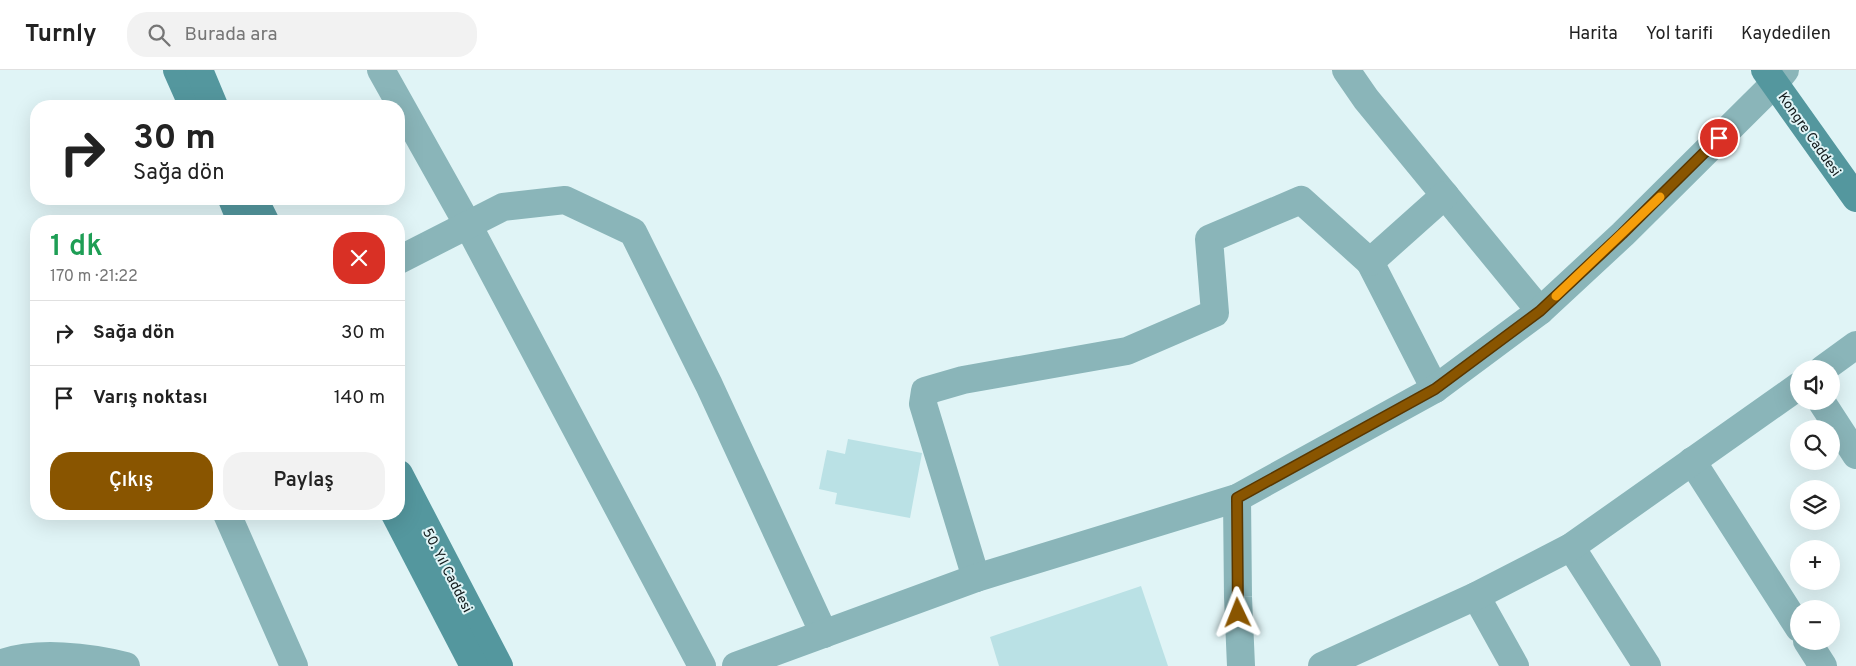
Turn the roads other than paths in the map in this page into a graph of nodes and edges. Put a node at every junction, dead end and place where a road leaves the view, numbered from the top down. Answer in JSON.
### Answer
{"nodes":[{"id":1,"x":177,"y":70,"type":"edge"},
{"id":2,"x":199,"y":70,"type":"edge"},
{"id":3,"x":381,"y":70,"type":"edge"},
{"id":4,"x":1346,"y":70,"type":"edge"},
{"id":5,"x":1775,"y":75,"type":"edge"},
{"id":6,"x":190,"y":100,"type":"edge"},
{"id":7,"x":212,"y":100,"type":"edge"},
{"id":8,"x":398,"y":100,"type":"edge"},
{"id":9,"x":405,"y":113,"type":"edge"},
{"id":10,"x":1445,"y":195,"type":"junction"},
{"id":11,"x":1856,"y":198,"type":"edge"},
{"id":12,"x":468,"y":225,"type":"junction"},
{"id":13,"x":405,"y":257,"type":"edge"},
{"id":14,"x":1370,"y":262,"type":"junction"},
{"id":15,"x":1540,"y":311,"type":"junction"},
{"id":16,"x":1856,"y":345,"type":"edge"},
{"id":17,"x":1835,"y":360,"type":"edge"},
{"id":18,"x":1435,"y":389,"type":"junction"},
{"id":19,"x":1790,"y":392,"type":"edge"},
{"id":20,"x":1827,"y":410,"type":"edge"},
{"id":21,"x":1856,"y":455,"type":"edge"},
{"id":22,"x":1692,"y":461,"type":"junction"},
{"id":23,"x":405,"y":486,"type":"edge"},
{"id":24,"x":1237,"y":498,"type":"junction"},
{"id":25,"x":230,"y":520,"type":"edge"},
{"id":26,"x":398,"y":520,"type":"edge"},
{"id":27,"x":1571,"y":547,"type":"junction"},
{"id":28,"x":976,"y":578,"type":"junction"},
{"id":29,"x":1476,"y":596,"type":"junction"},
{"id":30,"x":1790,"y":614,"type":"edge"},
{"id":31,"x":824,"y":634,"type":"junction"},
{"id":32,"x":1813,"y":650,"type":"edge"},
{"id":33,"x":4,"y":658,"type":"edge"},
{"id":34,"x":126,"y":666,"type":"edge"},
{"id":35,"x":294,"y":666,"type":"edge"},
{"id":36,"x":474,"y":666,"type":"edge"},
{"id":37,"x":499,"y":666,"type":"edge"},
{"id":38,"x":702,"y":666,"type":"edge"},
{"id":39,"x":736,"y":666,"type":"edge"},
{"id":40,"x":1241,"y":666,"type":"edge"},
{"id":41,"x":1322,"y":666,"type":"edge"},
{"id":42,"x":1515,"y":666,"type":"edge"},
{"id":43,"x":1647,"y":666,"type":"edge"},
{"id":44,"x":1823,"y":666,"type":"edge"}],
"edges":[{"from":1,"to":6,"type":"main road"},
{"from":2,"to":7,"type":"main road"},
{"from":3,"to":8,"type":"street"},
{"from":4,"to":10,"type":"street"},
{"from":5,"to":11,"type":"main road","name":"Kongre Caddesi"},
{"from":5,"to":15,"type":"street"},
{"from":9,"to":12,"type":"street"},
{"from":10,"to":14,"type":"street"},
{"from":10,"to":15,"type":"street"},
{"from":12,"to":13,"type":"street"},
{"from":12,"to":31,"type":"street"},
{"from":12,"to":38,"type":"street"},
{"from":14,"to":18,"type":"street"},
{"from":14,"to":28,"type":"street"},
{"from":15,"to":18,"type":"street"},
{"from":16,"to":17,"type":"street"},
{"from":18,"to":24,"type":"street"},
{"from":19,"to":22,"type":"street"},
{"from":20,"to":21,"type":"street"},
{"from":22,"to":27,"type":"street"},
{"from":22,"to":30,"type":"street"},
{"from":23,"to":37,"type":"main road","name":"50. Yıl Caddesi"},
{"from":24,"to":28,"type":"street"},
{"from":24,"to":40,"type":"street"},
{"from":25,"to":35,"type":"street"},
{"from":26,"to":36,"type":"main road","name":"50. Yıl Caddesi"},
{"from":27,"to":29,"type":"street"},
{"from":27,"to":43,"type":"street"},
{"from":28,"to":31,"type":"street"},
{"from":29,"to":41,"type":"street"},
{"from":29,"to":42,"type":"street"},
{"from":31,"to":39,"type":"street"},
{"from":32,"to":44,"type":"street"},
{"from":33,"to":34,"type":"street"}]}
